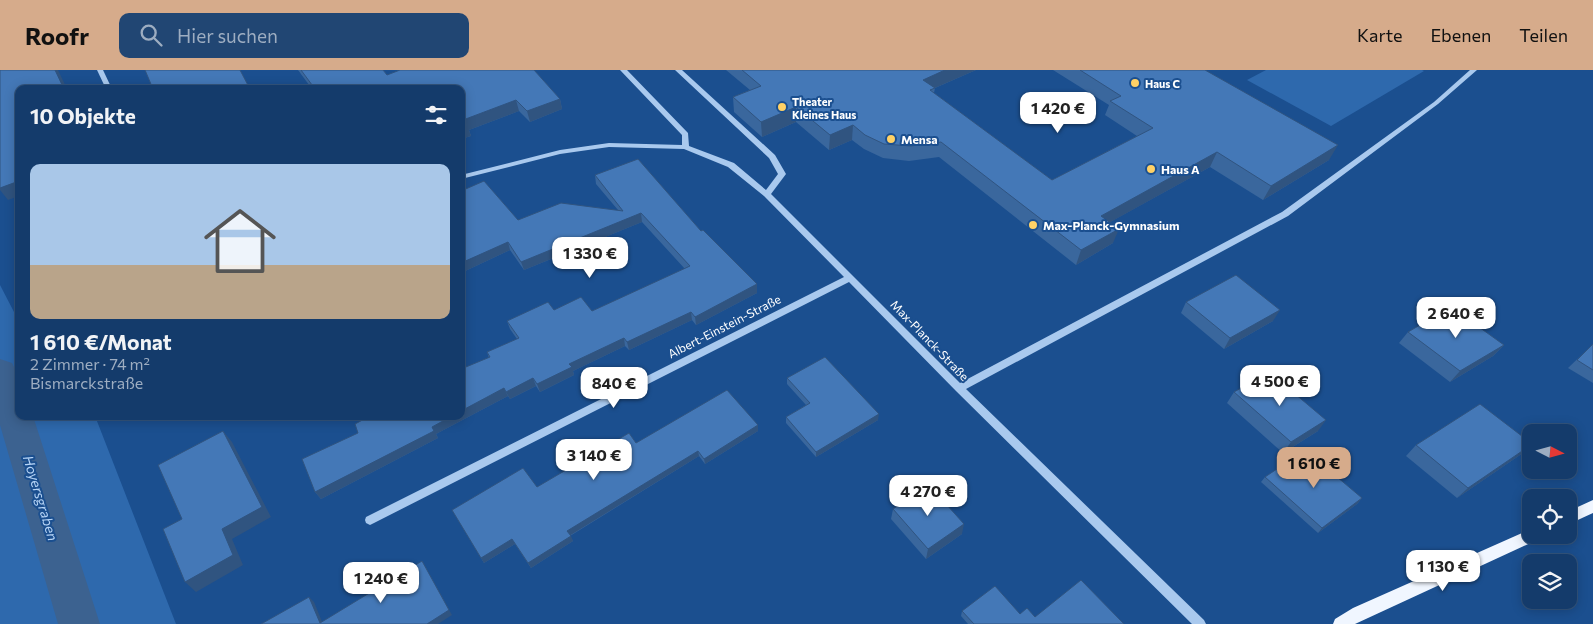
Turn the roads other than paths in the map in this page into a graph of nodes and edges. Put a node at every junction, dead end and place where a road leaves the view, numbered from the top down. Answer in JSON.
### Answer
{"nodes":[{"id":1,"x":100,"y":70,"type":"edge"},
{"id":2,"x":622,"y":70,"type":"edge"},
{"id":3,"x":678,"y":70,"type":"edge"},
{"id":4,"x":1474,"y":70,"type":"edge"},
{"id":5,"x":107,"y":85,"type":"edge"},
{"id":6,"x":685,"y":147,"type":"junction"},
{"id":7,"x":465,"y":176,"type":"edge"},
{"id":8,"x":767,"y":194,"type":"junction"},
{"id":9,"x":849,"y":278,"type":"junction"},
{"id":10,"x":959,"y":388,"type":"junction"},
{"id":11,"x":1593,"y":506,"type":"edge"},
{"id":12,"x":1577,"y":514,"type":"edge"},
{"id":13,"x":370,"y":520,"type":"dead end"},
{"id":14,"x":1522,"y":540,"type":"edge"},
{"id":15,"x":1200,"y":624,"type":"edge"},
{"id":16,"x":1341,"y":624,"type":"edge"}],
"edges":[{"from":1,"to":5,"type":"street"},
{"from":2,"to":6,"type":"street"},
{"from":3,"to":8,"type":"street"},
{"from":4,"to":10,"type":"street"},
{"from":6,"to":7,"type":"street","name":"Max-Planck-Straße"},
{"from":6,"to":8,"type":"street","name":"Max-Planck-Straße"},
{"from":8,"to":9,"type":"street","name":"Max-Planck-Straße"},
{"from":9,"to":10,"type":"street","name":"Max-Planck-Straße"},
{"from":9,"to":13,"type":"street","name":"Albert-Einstein-Straße"},
{"from":10,"to":15,"type":"street","name":"Max-Planck-Straße"},
{"from":11,"to":12,"type":"main road"},
{"from":14,"to":16,"type":"main road"}]}
